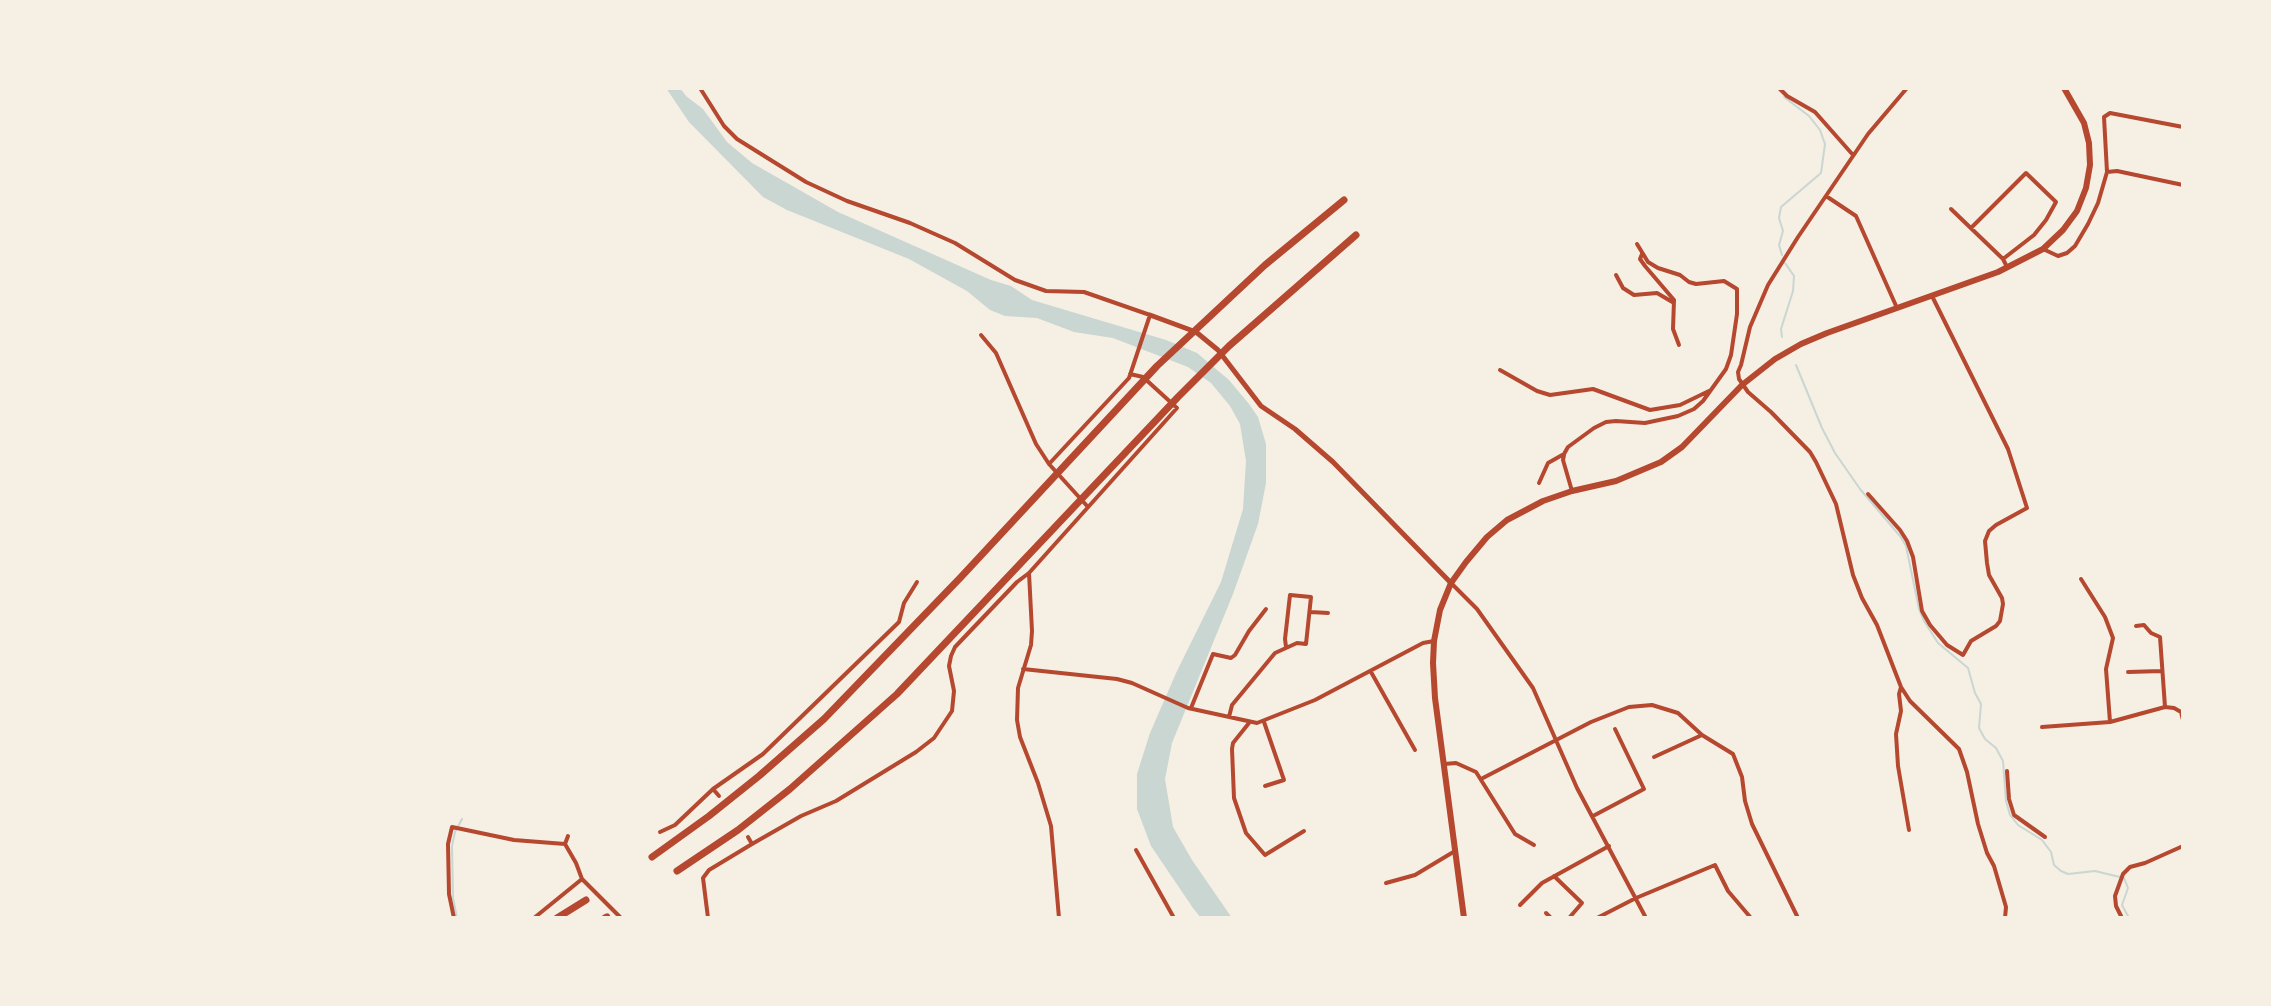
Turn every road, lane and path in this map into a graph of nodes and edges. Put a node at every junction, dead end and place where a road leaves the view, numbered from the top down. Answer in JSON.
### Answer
{"nodes":[{"id":1,"x":700,"y":88,"type":"edge"},
{"id":2,"x":1779,"y":88,"type":"edge"},
{"id":3,"x":1907,"y":88,"type":"edge"},
{"id":4,"x":2064,"y":88,"type":"edge"},
{"id":5,"x":2183,"y":127,"type":"edge"},
{"id":6,"x":1853,"y":155,"type":"junction"},
{"id":7,"x":2107,"y":172,"type":"junction"},
{"id":8,"x":2183,"y":185,"type":"edge"},
{"id":9,"x":1826,"y":196,"type":"junction"},
{"id":10,"x":1344,"y":200,"type":"dead end"},
{"id":11,"x":1951,"y":209,"type":"dead end"},
{"id":12,"x":1971,"y":228,"type":"junction"},
{"id":13,"x":1356,"y":235,"type":"dead end"},
{"id":14,"x":1637,"y":244,"type":"dead end"},
{"id":15,"x":2043,"y":249,"type":"junction"},
{"id":16,"x":1642,"y":254,"type":"junction"},
{"id":17,"x":2003,"y":259,"type":"junction"},
{"id":18,"x":2007,"y":269,"type":"junction"},
{"id":19,"x":1616,"y":275,"type":"dead end"},
{"id":20,"x":1932,"y":296,"type":"junction"},
{"id":21,"x":1674,"y":303,"type":"junction"},
{"id":22,"x":1897,"y":308,"type":"junction"},
{"id":23,"x":1150,"y":315,"type":"junction"},
{"id":24,"x":981,"y":335,"type":"dead end"},
{"id":25,"x":1679,"y":345,"type":"dead end"},
{"id":26,"x":1726,"y":369,"type":"junction"},
{"id":27,"x":1500,"y":370,"type":"dead end"},
{"id":28,"x":1738,"y":372,"type":"junction"},
{"id":29,"x":1130,"y":374,"type":"junction"},
{"id":30,"x":1742,"y":385,"type":"junction"},
{"id":31,"x":1711,"y":390,"type":"junction"},
{"id":32,"x":1564,"y":454,"type":"junction"},
{"id":33,"x":1049,"y":464,"type":"junction"},
{"id":34,"x":1539,"y":483,"type":"dead end"},
{"id":35,"x":1572,"y":491,"type":"junction"},
{"id":36,"x":1868,"y":494,"type":"dead end"},
{"id":37,"x":1088,"y":507,"type":"junction"},
{"id":38,"x":1029,"y":573,"type":"junction"},
{"id":39,"x":2081,"y":579,"type":"dead end"},
{"id":40,"x":917,"y":582,"type":"dead end"},
{"id":41,"x":1451,"y":583,"type":"junction"},
{"id":42,"x":1266,"y":609,"type":"dead end"},
{"id":43,"x":1310,"y":612,"type":"junction"},
{"id":44,"x":1328,"y":613,"type":"dead end"},
{"id":45,"x":2136,"y":626,"type":"dead end"},
{"id":46,"x":1434,"y":641,"type":"junction"},
{"id":47,"x":1286,"y":647,"type":"junction"},
{"id":48,"x":1023,"y":669,"type":"junction"},
{"id":49,"x":2162,"y":671,"type":"junction"},
{"id":50,"x":1371,"y":672,"type":"junction"},
{"id":51,"x":2128,"y":672,"type":"dead end"},
{"id":52,"x":1901,"y":687,"type":"junction"},
{"id":53,"x":2165,"y":707,"type":"junction"},
{"id":54,"x":1190,"y":708,"type":"junction"},
{"id":55,"x":1229,"y":717,"type":"junction"},
{"id":56,"x":2183,"y":720,"type":"edge"},
{"id":57,"x":1264,"y":722,"type":"junction"},
{"id":58,"x":2110,"y":722,"type":"junction"},
{"id":59,"x":1249,"y":723,"type":"junction"},
{"id":60,"x":2042,"y":727,"type":"dead end"},
{"id":61,"x":1615,"y":729,"type":"dead end"},
{"id":62,"x":1702,"y":735,"type":"junction"},
{"id":63,"x":1555,"y":742,"type":"junction"},
{"id":64,"x":1415,"y":750,"type":"dead end"},
{"id":65,"x":1654,"y":757,"type":"dead end"},
{"id":66,"x":1444,"y":764,"type":"junction"},
{"id":67,"x":2007,"y":771,"type":"dead end"},
{"id":68,"x":1481,"y":779,"type":"junction"},
{"id":69,"x":1265,"y":786,"type":"dead end"},
{"id":70,"x":713,"y":789,"type":"junction"},
{"id":71,"x":719,"y":796,"type":"dead end"},
{"id":72,"x":1593,"y":816,"type":"junction"},
{"id":73,"x":1909,"y":830,"type":"dead end"},
{"id":74,"x":1304,"y":831,"type":"dead end"},
{"id":75,"x":660,"y":832,"type":"dead end"},
{"id":76,"x":568,"y":836,"type":"dead end"},
{"id":77,"x":748,"y":837,"type":"dead end"},
{"id":78,"x":2045,"y":837,"type":"dead end"},
{"id":79,"x":565,"y":844,"type":"junction"},
{"id":80,"x":752,"y":844,"type":"junction"},
{"id":81,"x":1534,"y":845,"type":"dead end"},
{"id":82,"x":1609,"y":846,"type":"junction"},
{"id":83,"x":2183,"y":846,"type":"edge"},
{"id":84,"x":1136,"y":850,"type":"dead end"},
{"id":85,"x":1455,"y":851,"type":"junction"},
{"id":86,"x":652,"y":857,"type":"dead end"},
{"id":87,"x":677,"y":871,"type":"dead end"},
{"id":88,"x":1554,"y":876,"type":"junction"},
{"id":89,"x":582,"y":879,"type":"junction"},
{"id":90,"x":1386,"y":883,"type":"dead end"},
{"id":91,"x":1636,"y":898,"type":"junction"},
{"id":92,"x":586,"y":900,"type":"dead end"},
{"id":93,"x":1520,"y":905,"type":"dead end"},
{"id":94,"x":1546,"y":913,"type":"dead end"},
{"id":95,"x":454,"y":918,"type":"edge"},
{"id":96,"x":534,"y":918,"type":"edge"},
{"id":97,"x":557,"y":918,"type":"edge"},
{"id":98,"x":621,"y":918,"type":"edge"},
{"id":99,"x":708,"y":918,"type":"edge"},
{"id":100,"x":1059,"y":918,"type":"edge"},
{"id":101,"x":1174,"y":918,"type":"edge"},
{"id":102,"x":1464,"y":918,"type":"edge"},
{"id":103,"x":1551,"y":918,"type":"edge"},
{"id":104,"x":1569,"y":918,"type":"edge"},
{"id":105,"x":1597,"y":918,"type":"edge"},
{"id":106,"x":1646,"y":918,"type":"edge"},
{"id":107,"x":1751,"y":918,"type":"edge"},
{"id":108,"x":1798,"y":918,"type":"edge"},
{"id":109,"x":2005,"y":918,"type":"edge"},
{"id":110,"x":2122,"y":918,"type":"edge"}],
"edges":[{"from":1,"to":23,"type":"street"},
{"from":2,"to":6,"type":"street"},
{"from":3,"to":6,"type":"street"},
{"from":4,"to":15,"type":"main road"},
{"from":5,"to":7,"type":"street"},
{"from":6,"to":9,"type":"street"},
{"from":7,"to":8,"type":"street"},
{"from":7,"to":15,"type":"street"},
{"from":9,"to":22,"type":"street"},
{"from":9,"to":28,"type":"street"},
{"from":10,"to":86,"type":"highway"},
{"from":11,"to":12,"type":"street"},
{"from":12,"to":17,"type":"street"},
{"from":12,"to":17,"type":"street"},
{"from":13,"to":87,"type":"highway"},
{"from":14,"to":16,"type":"street"},
{"from":15,"to":18,"type":"main road"},
{"from":16,"to":21,"type":"street"},
{"from":16,"to":26,"type":"street"},
{"from":17,"to":18,"type":"street"},
{"from":18,"to":20,"type":"main road"},
{"from":19,"to":21,"type":"street"},
{"from":20,"to":22,"type":"main road"},
{"from":20,"to":36,"type":"street"},
{"from":21,"to":25,"type":"street"},
{"from":22,"to":30,"type":"main road"},
{"from":23,"to":29,"type":"street"},
{"from":23,"to":41,"type":"street"},
{"from":24,"to":33,"type":"street"},
{"from":26,"to":28,"type":"street"},
{"from":26,"to":31,"type":"street"},
{"from":27,"to":31,"type":"street"},
{"from":28,"to":30,"type":"street"},
{"from":29,"to":33,"type":"street"},
{"from":29,"to":37,"type":"street"},
{"from":30,"to":35,"type":"main road"},
{"from":30,"to":52,"type":"street"},
{"from":31,"to":32,"type":"street"},
{"from":32,"to":34,"type":"street"},
{"from":32,"to":35,"type":"street"},
{"from":33,"to":37,"type":"street"},
{"from":35,"to":41,"type":"main road"},
{"from":37,"to":38,"type":"street"},
{"from":38,"to":48,"type":"street"},
{"from":38,"to":80,"type":"street"},
{"from":39,"to":58,"type":"street"},
{"from":40,"to":70,"type":"street"},
{"from":41,"to":46,"type":"main road"},
{"from":41,"to":63,"type":"street"},
{"from":42,"to":54,"type":"street"},
{"from":43,"to":44,"type":"street"},
{"from":43,"to":47,"type":"street"},
{"from":43,"to":47,"type":"street"},
{"from":45,"to":49,"type":"street"},
{"from":46,"to":50,"type":"street"},
{"from":46,"to":66,"type":"main road"},
{"from":47,"to":55,"type":"street"},
{"from":48,"to":54,"type":"street"},
{"from":48,"to":100,"type":"street"},
{"from":49,"to":51,"type":"street"},
{"from":49,"to":53,"type":"street"},
{"from":50,"to":57,"type":"street"},
{"from":50,"to":64,"type":"street"},
{"from":52,"to":73,"type":"street"},
{"from":52,"to":109,"type":"street"},
{"from":53,"to":56,"type":"street"},
{"from":53,"to":58,"type":"street"},
{"from":54,"to":55,"type":"street"},
{"from":55,"to":59,"type":"street"},
{"from":57,"to":59,"type":"street"},
{"from":57,"to":69,"type":"street"},
{"from":58,"to":60,"type":"street"},
{"from":59,"to":74,"type":"street"},
{"from":61,"to":72,"type":"street"},
{"from":62,"to":63,"type":"street"},
{"from":62,"to":65,"type":"street"},
{"from":62,"to":108,"type":"street"},
{"from":63,"to":68,"type":"street"},
{"from":63,"to":72,"type":"street"},
{"from":66,"to":68,"type":"street"},
{"from":66,"to":85,"type":"main road"},
{"from":67,"to":78,"type":"street"},
{"from":68,"to":81,"type":"street"},
{"from":70,"to":71,"type":"street"},
{"from":70,"to":75,"type":"street"},
{"from":72,"to":82,"type":"street"},
{"from":76,"to":79,"type":"street"},
{"from":77,"to":80,"type":"street"},
{"from":79,"to":89,"type":"street"},
{"from":79,"to":95,"type":"street"},
{"from":80,"to":99,"type":"street"},
{"from":82,"to":88,"type":"street"},
{"from":82,"to":91,"type":"street"},
{"from":83,"to":110,"type":"street"},
{"from":84,"to":101,"type":"street"},
{"from":85,"to":90,"type":"street"},
{"from":85,"to":102,"type":"main road"},
{"from":88,"to":93,"type":"street"},
{"from":88,"to":104,"type":"street"},
{"from":89,"to":96,"type":"street"},
{"from":89,"to":98,"type":"street"},
{"from":91,"to":105,"type":"street"},
{"from":91,"to":106,"type":"street"},
{"from":91,"to":107,"type":"street"},
{"from":92,"to":97,"type":"highway"},
{"from":94,"to":103,"type":"street"}]}
